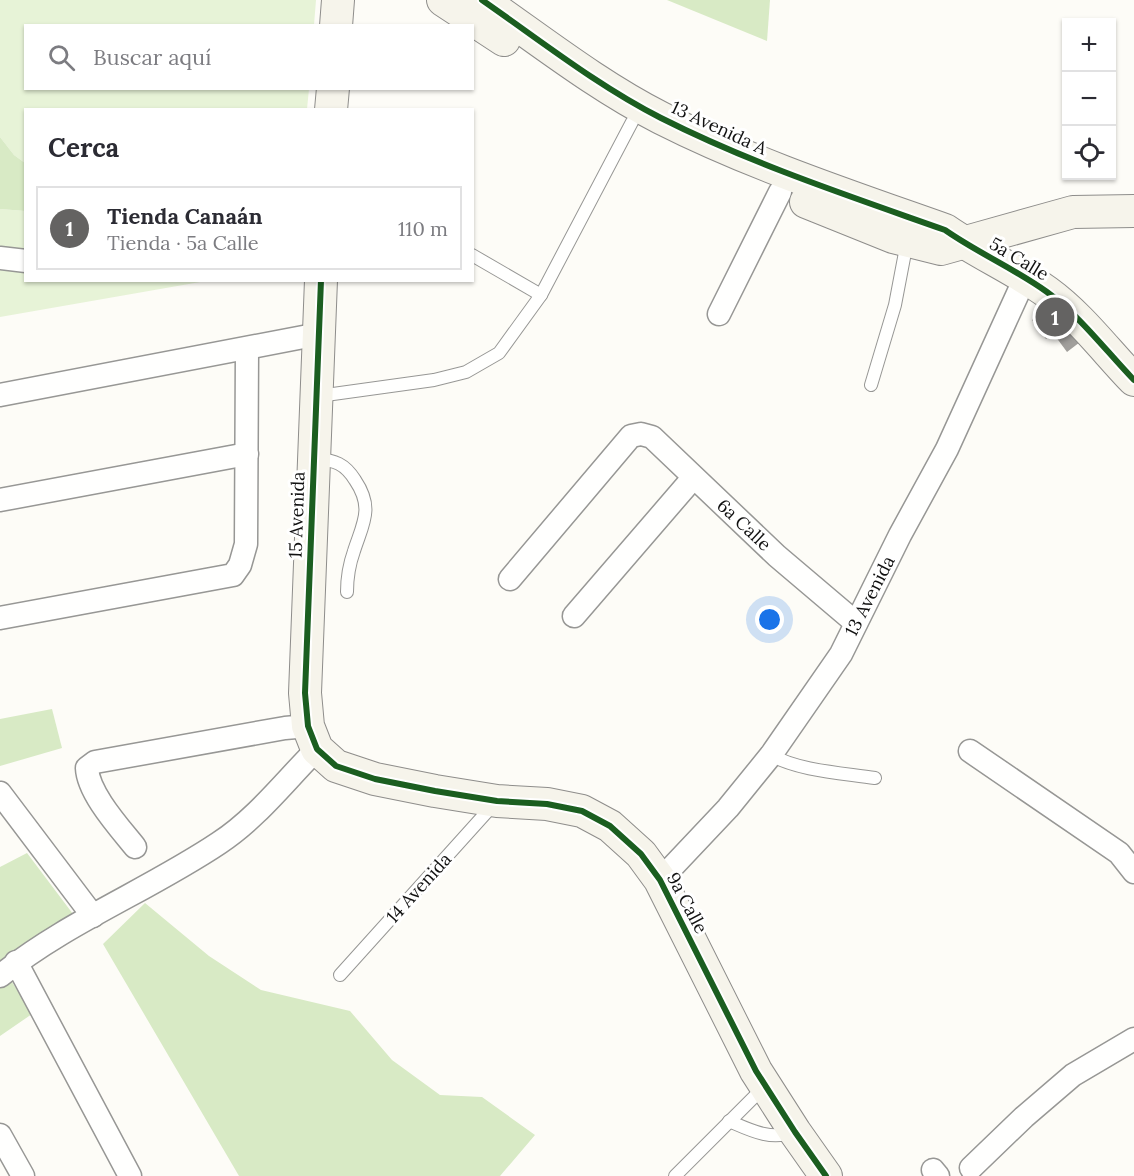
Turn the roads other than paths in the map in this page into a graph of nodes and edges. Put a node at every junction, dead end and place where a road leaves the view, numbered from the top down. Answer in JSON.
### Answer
{"nodes":[{"id":1,"x":338,"y":0,"type":"edge"},
{"id":2,"x":442,"y":0,"type":"edge"},
{"id":3,"x":482,"y":0,"type":"edge"},
{"id":4,"x":336,"y":24,"type":"edge"},
{"id":5,"x":333,"y":90,"type":"edge"},
{"id":6,"x":331,"y":108,"type":"edge"},
{"id":7,"x":632,"y":122,"type":"junction"},
{"id":8,"x":780,"y":192,"type":"junction"},
{"id":9,"x":1134,"y":211,"type":"edge"},
{"id":10,"x":907,"y":241,"type":"junction"},
{"id":11,"x":962,"y":243,"type":"junction"},
{"id":12,"x":474,"y":256,"type":"edge"},
{"id":13,"x":0,"y":258,"type":"edge"},
{"id":14,"x":24,"y":261,"type":"edge"},
{"id":15,"x":1025,"y":278,"type":"junction"},
{"id":16,"x":321,"y":282,"type":"edge"},
{"id":17,"x":541,"y":295,"type":"junction"},
{"id":18,"x":718,"y":314,"type":"dead end"},
{"id":19,"x":319,"y":334,"type":"junction"},
{"id":20,"x":247,"y":349,"type":"junction"},
{"id":21,"x":1134,"y":380,"type":"edge"},
{"id":22,"x":871,"y":386,"type":"dead end"},
{"id":23,"x":0,"y":395,"type":"edge"},
{"id":24,"x":316,"y":399,"type":"junction"},
{"id":25,"x":247,"y":454,"type":"junction"},
{"id":26,"x":315,"y":459,"type":"junction"},
{"id":27,"x":693,"y":478,"type":"junction"},
{"id":28,"x":0,"y":500,"type":"edge"},
{"id":29,"x":510,"y":579,"type":"dead end"},
{"id":30,"x":347,"y":592,"type":"dead end"},
{"id":31,"x":574,"y":616,"type":"dead end"},
{"id":32,"x":0,"y":618,"type":"edge"},
{"id":33,"x":856,"y":623,"type":"junction"},
{"id":34,"x":312,"y":738,"type":"junction"},
{"id":35,"x":970,"y":751,"type":"dead end"},
{"id":36,"x":771,"y":755,"type":"junction"},
{"id":37,"x":875,"y":778,"type":"dead end"},
{"id":38,"x":0,"y":793,"type":"edge"},
{"id":39,"x":497,"y":801,"type":"junction"},
{"id":40,"x":135,"y":847,"type":"dead end"},
{"id":41,"x":1134,"y":872,"type":"edge"},
{"id":42,"x":660,"y":880,"type":"junction"},
{"id":43,"x":93,"y":916,"type":"junction"},
{"id":44,"x":8,"y":969,"type":"edge"},
{"id":45,"x":340,"y":975,"type":"dead end"},
{"id":46,"x":1134,"y":1039,"type":"edge"},
{"id":47,"x":766,"y":1086,"type":"junction"},
{"id":48,"x":729,"y":1121,"type":"junction"},
{"id":49,"x":795,"y":1132,"type":"junction"},
{"id":50,"x":0,"y":1136,"type":"edge"},
{"id":51,"x":971,"y":1168,"type":"dead end"},
{"id":52,"x":23,"y":1176,"type":"edge"},
{"id":53,"x":130,"y":1176,"type":"edge"},
{"id":54,"x":675,"y":1176,"type":"edge"},
{"id":55,"x":826,"y":1176,"type":"edge"}],
"edges":[{"from":1,"to":4,"type":"street"},
{"from":2,"to":7,"type":"street","name":"13 Avenida A"},
{"from":3,"to":11,"type":"street","name":"13 Avenida A"},
{"from":5,"to":6,"type":"street"},
{"from":7,"to":8,"type":"street","name":"13 Avenida A"},
{"from":7,"to":17,"type":"lane"},
{"from":8,"to":10,"type":"street","name":"13 Avenida A"},
{"from":8,"to":18,"type":"street"},
{"from":9,"to":11,"type":"street"},
{"from":10,"to":11,"type":"street","name":"13 Avenida A"},
{"from":10,"to":22,"type":"lane"},
{"from":11,"to":15,"type":"street","name":"5a Calle"},
{"from":12,"to":17,"type":"lane"},
{"from":13,"to":14,"type":"street"},
{"from":15,"to":21,"type":"street","name":"5a Calle"},
{"from":15,"to":33,"type":"street","name":"13 Avenida"},
{"from":16,"to":19,"type":"street","name":"15 Avenida"},
{"from":17,"to":24,"type":"lane"},
{"from":19,"to":20,"type":"street"},
{"from":19,"to":24,"type":"street","name":"15 Avenida"},
{"from":20,"to":23,"type":"street"},
{"from":20,"to":25,"type":"street"},
{"from":24,"to":26,"type":"street","name":"15 Avenida"},
{"from":25,"to":28,"type":"street"},
{"from":25,"to":32,"type":"street"},
{"from":26,"to":30,"type":"lane"},
{"from":26,"to":34,"type":"street","name":"15 Avenida"},
{"from":27,"to":29,"type":"street","name":"6a Calle"},
{"from":27,"to":31,"type":"street"},
{"from":27,"to":33,"type":"street","name":"6a Calle"},
{"from":33,"to":36,"type":"street","name":"13 Avenida"},
{"from":34,"to":39,"type":"street","name":"9a Calle"},
{"from":34,"to":40,"type":"street"},
{"from":34,"to":43,"type":"street"},
{"from":35,"to":41,"type":"street"},
{"from":36,"to":37,"type":"lane"},
{"from":36,"to":42,"type":"street","name":"13 Avenida"},
{"from":38,"to":43,"type":"street"},
{"from":39,"to":42,"type":"street","name":"9a Calle"},
{"from":39,"to":45,"type":"lane","name":"14 Avenida"},
{"from":42,"to":47,"type":"street","name":"9a Calle"},
{"from":43,"to":44,"type":"street"},
{"from":44,"to":53,"type":"street"},
{"from":46,"to":51,"type":"street"},
{"from":47,"to":48,"type":"lane"},
{"from":47,"to":49,"type":"street","name":"9a Calle"},
{"from":48,"to":49,"type":"lane"},
{"from":48,"to":54,"type":"lane"},
{"from":49,"to":55,"type":"street","name":"9a Calle"},
{"from":50,"to":52,"type":"street"}]}
